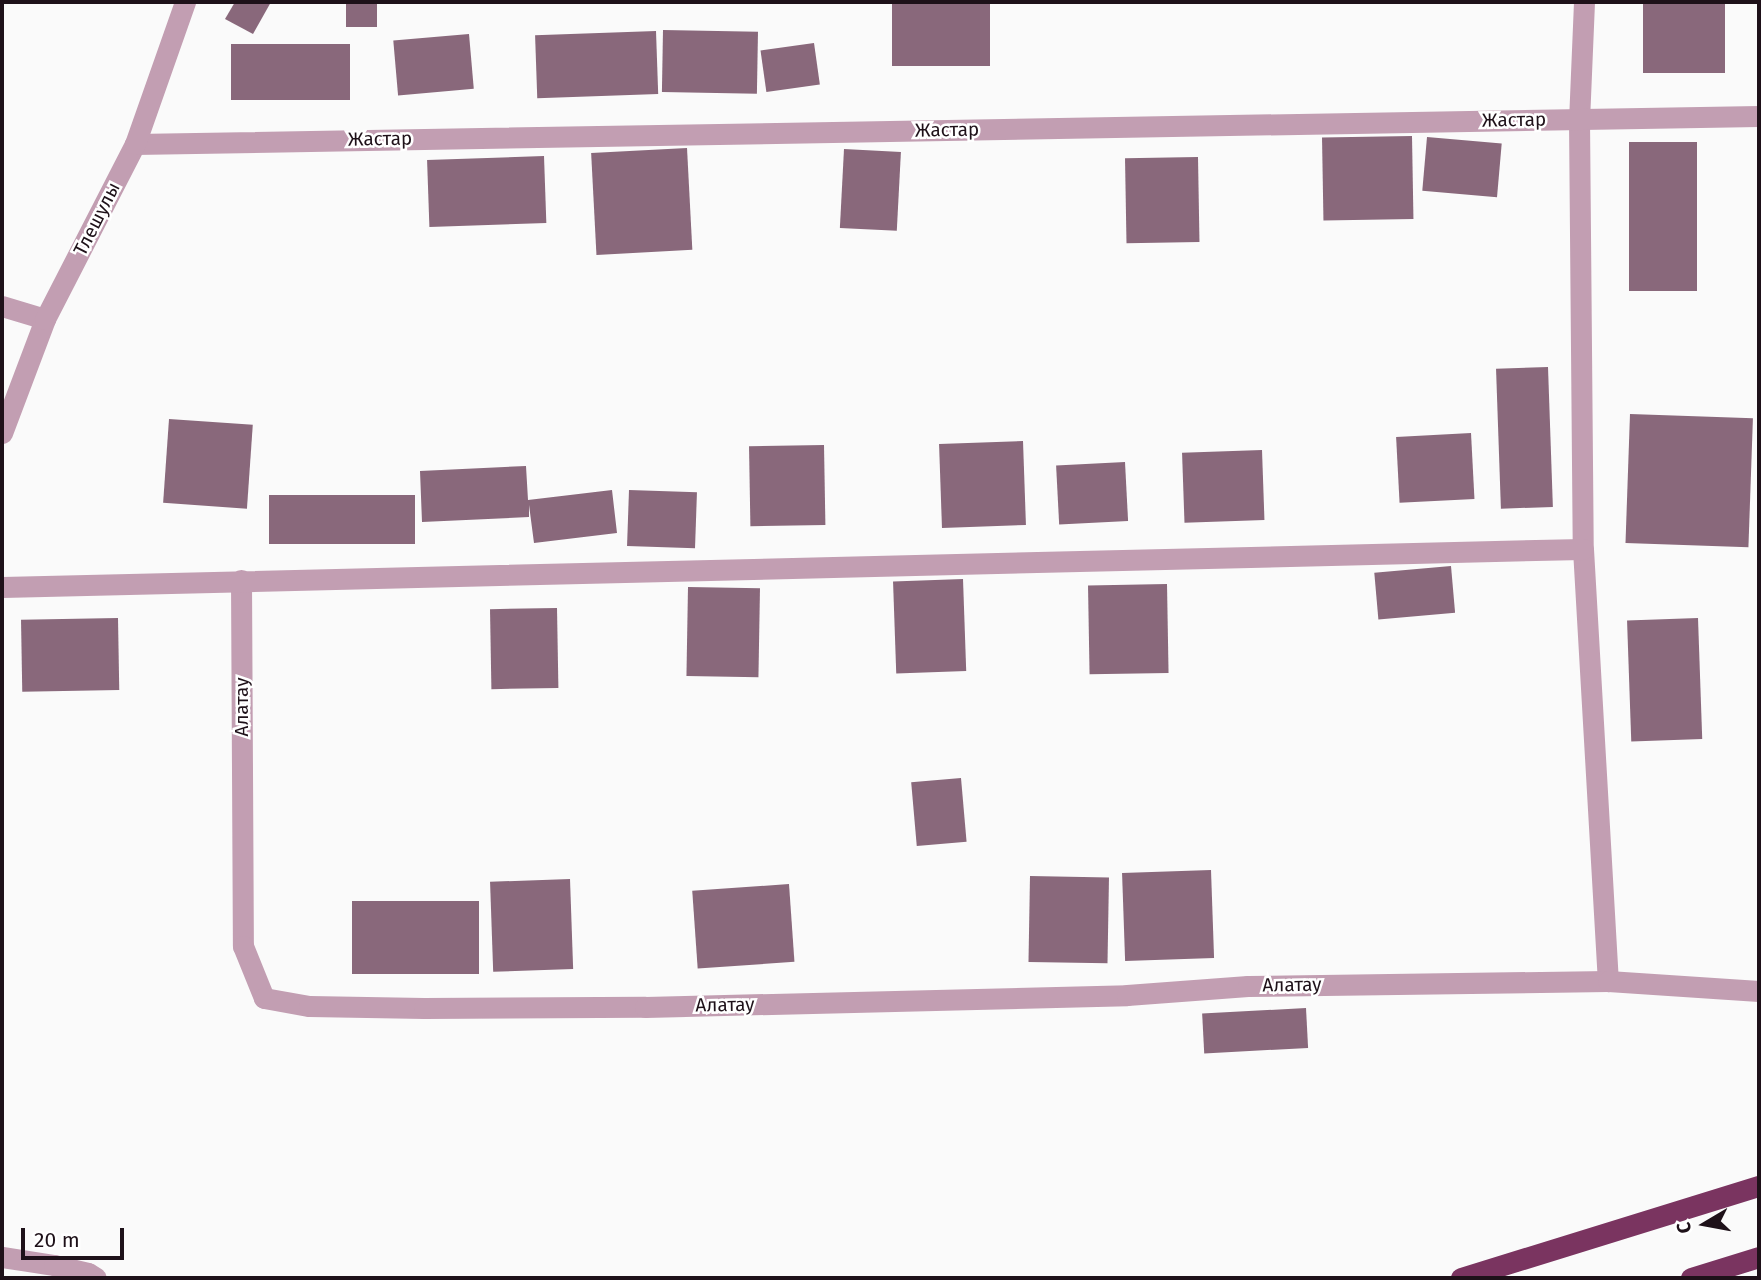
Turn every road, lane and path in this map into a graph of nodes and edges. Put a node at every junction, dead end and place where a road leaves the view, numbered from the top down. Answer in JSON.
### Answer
{"nodes":[{"id":1,"x":185,"y":2,"type":"edge"},
{"id":2,"x":1584,"y":2,"type":"edge"},
{"id":3,"x":1759,"y":116,"type":"edge"},
{"id":4,"x":1579,"y":119,"type":"junction"},
{"id":5,"x":135,"y":144,"type":"junction"},
{"id":6,"x":2,"y":306,"type":"edge"},
{"id":7,"x":45,"y":319,"type":"junction"},
{"id":8,"x":2,"y":433,"type":"edge"},
{"id":9,"x":1583,"y":549,"type":"junction"},
{"id":10,"x":241,"y":580,"type":"junction"},
{"id":11,"x":2,"y":587,"type":"edge"},
{"id":12,"x":1608,"y":981,"type":"junction"},
{"id":13,"x":1759,"y":991,"type":"edge"},
{"id":14,"x":1759,"y":1186,"type":"edge"},
{"id":15,"x":2,"y":1257,"type":"edge"},
{"id":16,"x":1759,"y":1257,"type":"edge"},
{"id":17,"x":96,"y":1278,"type":"edge"},
{"id":18,"x":1461,"y":1278,"type":"edge"},
{"id":19,"x":1691,"y":1278,"type":"edge"}],
"edges":[{"from":1,"to":5,"type":"street","name":"Тлешулы"},
{"from":2,"to":4,"type":"street"},
{"from":3,"to":4,"type":"street","name":"Жастар"},
{"from":4,"to":5,"type":"street","name":"Жастар"},
{"from":4,"to":9,"type":"street"},
{"from":5,"to":7,"type":"street","name":"Тлешулы"},
{"from":6,"to":7,"type":"street"},
{"from":7,"to":8,"type":"street","name":"Тлешулы"},
{"from":9,"to":10,"type":"street"},
{"from":9,"to":12,"type":"street"},
{"from":10,"to":11,"type":"street"},
{"from":10,"to":12,"type":"street","name":"Алатау"},
{"from":12,"to":13,"type":"street"},
{"from":14,"to":18,"type":"highway"},
{"from":15,"to":17,"type":"street"},
{"from":16,"to":19,"type":"highway"}]}
